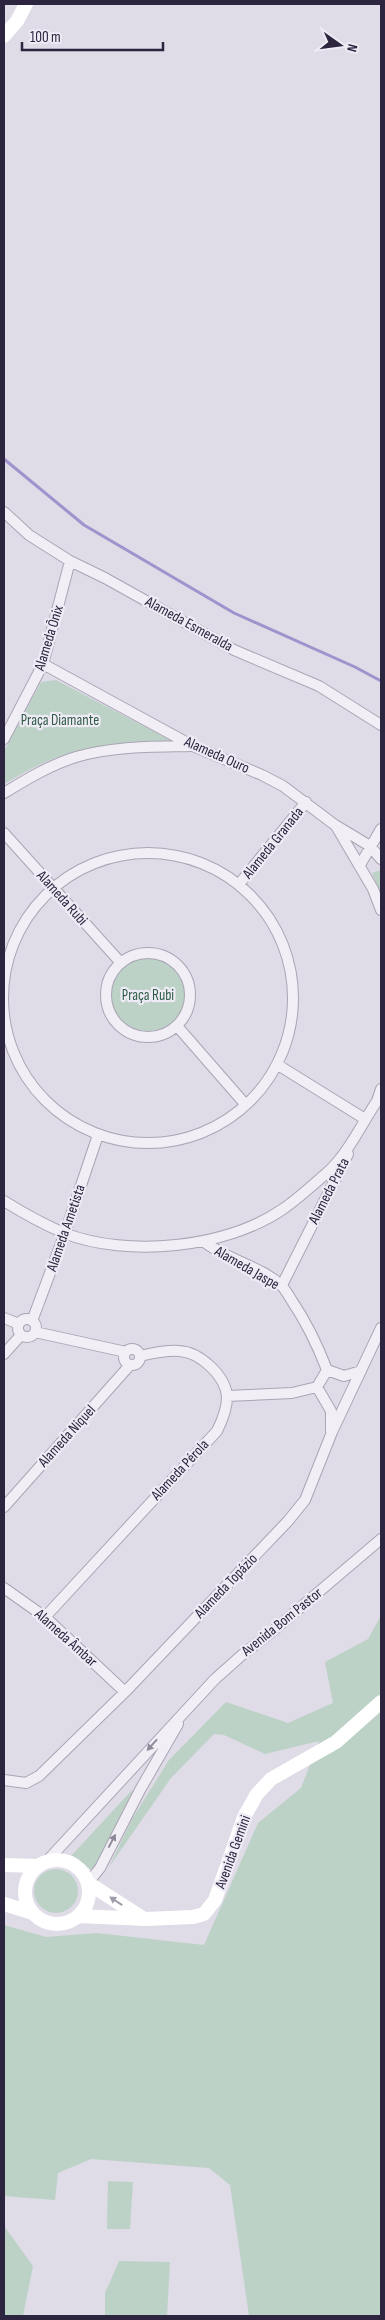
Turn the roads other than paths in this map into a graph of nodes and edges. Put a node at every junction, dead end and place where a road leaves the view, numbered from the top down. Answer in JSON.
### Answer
{"nodes":[{"id":1,"x":26,"y":4,"type":"edge"},
{"id":2,"x":4,"y":36,"type":"edge"},
{"id":3,"x":4,"y":512,"type":"edge"},
{"id":4,"x":70,"y":561,"type":"junction"},
{"id":5,"x":43,"y":664,"type":"junction"},
{"id":6,"x":381,"y":725,"type":"edge"},
{"id":7,"x":4,"y":739,"type":"edge"},
{"id":8,"x":193,"y":746,"type":"junction"},
{"id":9,"x":4,"y":793,"type":"edge"},
{"id":10,"x":306,"y":802,"type":"junction"},
{"id":11,"x":335,"y":825,"type":"junction"},
{"id":12,"x":381,"y":829,"type":"edge"},
{"id":13,"x":4,"y":833,"type":"edge"},
{"id":14,"x":370,"y":846,"type":"junction"},
{"id":15,"x":381,"y":859,"type":"edge"},
{"id":16,"x":360,"y":865,"type":"junction"},
{"id":17,"x":240,"y":883,"type":"junction"},
{"id":18,"x":51,"y":886,"type":"junction"},
{"id":19,"x":381,"y":910,"type":"edge"},
{"id":20,"x":121,"y":963,"type":"junction"},
{"id":21,"x":177,"y":1026,"type":"junction"},
{"id":22,"x":278,"y":1065,"type":"junction"},
{"id":23,"x":381,"y":1089,"type":"edge"},
{"id":24,"x":381,"y":1100,"type":"edge"},
{"id":25,"x":245,"y":1104,"type":"junction"},
{"id":26,"x":365,"y":1119,"type":"junction"},
{"id":27,"x":98,"y":1135,"type":"junction"},
{"id":28,"x":313,"y":1183,"type":"junction"},
{"id":29,"x":328,"y":1195,"type":"junction"},
{"id":30,"x":4,"y":1200,"type":"edge"},
{"id":31,"x":65,"y":1233,"type":"junction"},
{"id":32,"x":203,"y":1241,"type":"junction"},
{"id":33,"x":282,"y":1285,"type":"junction"},
{"id":34,"x":4,"y":1318,"type":"edge"},
{"id":35,"x":32,"y":1321,"type":"junction"},
{"id":36,"x":19,"y":1324,"type":"junction"},
{"id":37,"x":381,"y":1328,"type":"edge"},
{"id":38,"x":35,"y":1332,"type":"junction"},
{"id":39,"x":21,"y":1335,"type":"junction"},
{"id":40,"x":126,"y":1352,"type":"junction"},
{"id":41,"x":4,"y":1354,"type":"edge"},
{"id":42,"x":140,"y":1356,"type":"junction"},
{"id":43,"x":130,"y":1365,"type":"junction"},
{"id":44,"x":327,"y":1370,"type":"junction"},
{"id":45,"x":361,"y":1371,"type":"junction"},
{"id":46,"x":344,"y":1376,"type":"junction"},
{"id":47,"x":317,"y":1388,"type":"junction"},
{"id":48,"x":352,"y":1389,"type":"junction"},
{"id":49,"x":227,"y":1396,"type":"junction"},
{"id":50,"x":335,"y":1413,"type":"junction"},
{"id":51,"x":4,"y":1507,"type":"edge"},
{"id":52,"x":381,"y":1539,"type":"edge"},
{"id":53,"x":4,"y":1588,"type":"edge"},
{"id":54,"x":45,"y":1617,"type":"junction"},
{"id":55,"x":125,"y":1692,"type":"junction"},
{"id":56,"x":381,"y":1702,"type":"edge"},
{"id":57,"x":187,"y":1710,"type":"junction"},
{"id":58,"x":4,"y":1780,"type":"edge"},
{"id":59,"x":43,"y":1864,"type":"junction"},
{"id":60,"x":4,"y":1865,"type":"edge"},
{"id":61,"x":88,"y":1883,"type":"junction"},
{"id":62,"x":4,"y":1904,"type":"edge"},
{"id":63,"x":33,"y":1913,"type":"junction"},
{"id":64,"x":78,"y":1916,"type":"junction"},
{"id":65,"x":145,"y":1919,"type":"junction"}],
"edges":[{"from":1,"to":2,"type":"street"},
{"from":3,"to":4,"type":"street","name":"Alameda Esmeralda"},
{"from":4,"to":5,"type":"street","name":"Alameda Ônix"},
{"from":4,"to":6,"type":"street","name":"Alameda Esmeralda"},
{"from":5,"to":7,"type":"street","name":"Alameda Ônix"},
{"from":5,"to":8,"type":"street","name":"Alameda Ouro"},
{"from":8,"to":9,"type":"street"},
{"from":8,"to":10,"type":"street","name":"Alameda Ouro"},
{"from":10,"to":11,"type":"street","name":"Alameda Ouro"},
{"from":10,"to":17,"type":"street","name":"Alameda Granada"},
{"from":11,"to":14,"type":"street","name":"Alameda Ouro"},
{"from":11,"to":16,"type":"street"},
{"from":12,"to":14,"type":"street"},
{"from":13,"to":18,"type":"street","name":"Alameda Rubi"},
{"from":14,"to":15,"type":"street","name":"Alameda Ouro"},
{"from":14,"to":16,"type":"street"},
{"from":16,"to":19,"type":"street"},
{"from":17,"to":18,"type":"street"},
{"from":17,"to":22,"type":"street"},
{"from":18,"to":20,"type":"street","name":"Alameda Rubi"},
{"from":18,"to":27,"type":"street"},
{"from":20,"to":21,"type":"street"},
{"from":20,"to":21,"type":"street"},
{"from":21,"to":25,"type":"street"},
{"from":22,"to":25,"type":"street"},
{"from":22,"to":26,"type":"street"},
{"from":23,"to":26,"type":"street"},
{"from":24,"to":26,"type":"street","name":"Alameda Prata"},
{"from":25,"to":27,"type":"street"},
{"from":26,"to":28,"type":"street"},
{"from":26,"to":29,"type":"street","name":"Alameda Prata"},
{"from":27,"to":31,"type":"street","name":"Alameda Ametista"},
{"from":28,"to":29,"type":"street"},
{"from":28,"to":32,"type":"street"},
{"from":29,"to":33,"type":"street","name":"Alameda Prata"},
{"from":30,"to":31,"type":"street"},
{"from":31,"to":32,"type":"street"},
{"from":31,"to":35,"type":"street","name":"Alameda Ametista"},
{"from":32,"to":33,"type":"street","name":"Alameda Jaspe"},
{"from":33,"to":44,"type":"street","name":"Alameda Jaspe"},
{"from":34,"to":36,"type":"street"},
{"from":35,"to":36,"type":"street"},
{"from":35,"to":38,"type":"street"},
{"from":36,"to":39,"type":"street"},
{"from":37,"to":45,"type":"street","name":"Alameda Topázio"},
{"from":38,"to":39,"type":"street"},
{"from":38,"to":40,"type":"street"},
{"from":39,"to":41,"type":"street"},
{"from":40,"to":42,"type":"street"},
{"from":40,"to":43,"type":"street"},
{"from":42,"to":43,"type":"street"},
{"from":42,"to":49,"type":"street"},
{"from":43,"to":51,"type":"street","name":"Alameda Niquel"},
{"from":44,"to":46,"type":"street"},
{"from":44,"to":47,"type":"street"},
{"from":45,"to":46,"type":"street"},
{"from":45,"to":48,"type":"street","name":"Alameda Topázio"},
{"from":46,"to":48,"type":"street"},
{"from":47,"to":49,"type":"street"},
{"from":47,"to":50,"type":"street"},
{"from":48,"to":50,"type":"street","name":"Alameda Topázio"},
{"from":49,"to":54,"type":"street","name":"Alameda Pérola"},
{"from":50,"to":55,"type":"street","name":"Alameda Topázio"},
{"from":52,"to":57,"type":"street","name":"Avenida Bom Pastor"},
{"from":53,"to":54,"type":"street","name":"Alameda Âmbar"},
{"from":54,"to":55,"type":"street","name":"Alameda Âmbar"},
{"from":55,"to":58,"type":"street","name":"Alameda Topázio"},
{"from":56,"to":65,"type":"street","name":"Avenida Gemini"},
{"from":57,"to":59,"type":"street","name":"Avenida Bom Pastor","one_way":true},
{"from":61,"to":57,"type":"street","name":"Avenida Bom Pastor","one_way":true},
{"from":59,"to":60,"type":"street"},
{"from":59,"to":61,"type":"street"},
{"from":59,"to":63,"type":"street"},
{"from":61,"to":64,"type":"street"},
{"from":65,"to":61,"type":"street","one_way":true},
{"from":62,"to":63,"type":"street"},
{"from":63,"to":64,"type":"street"},
{"from":64,"to":65,"type":"street","name":"Avenida Gemini"}]}
